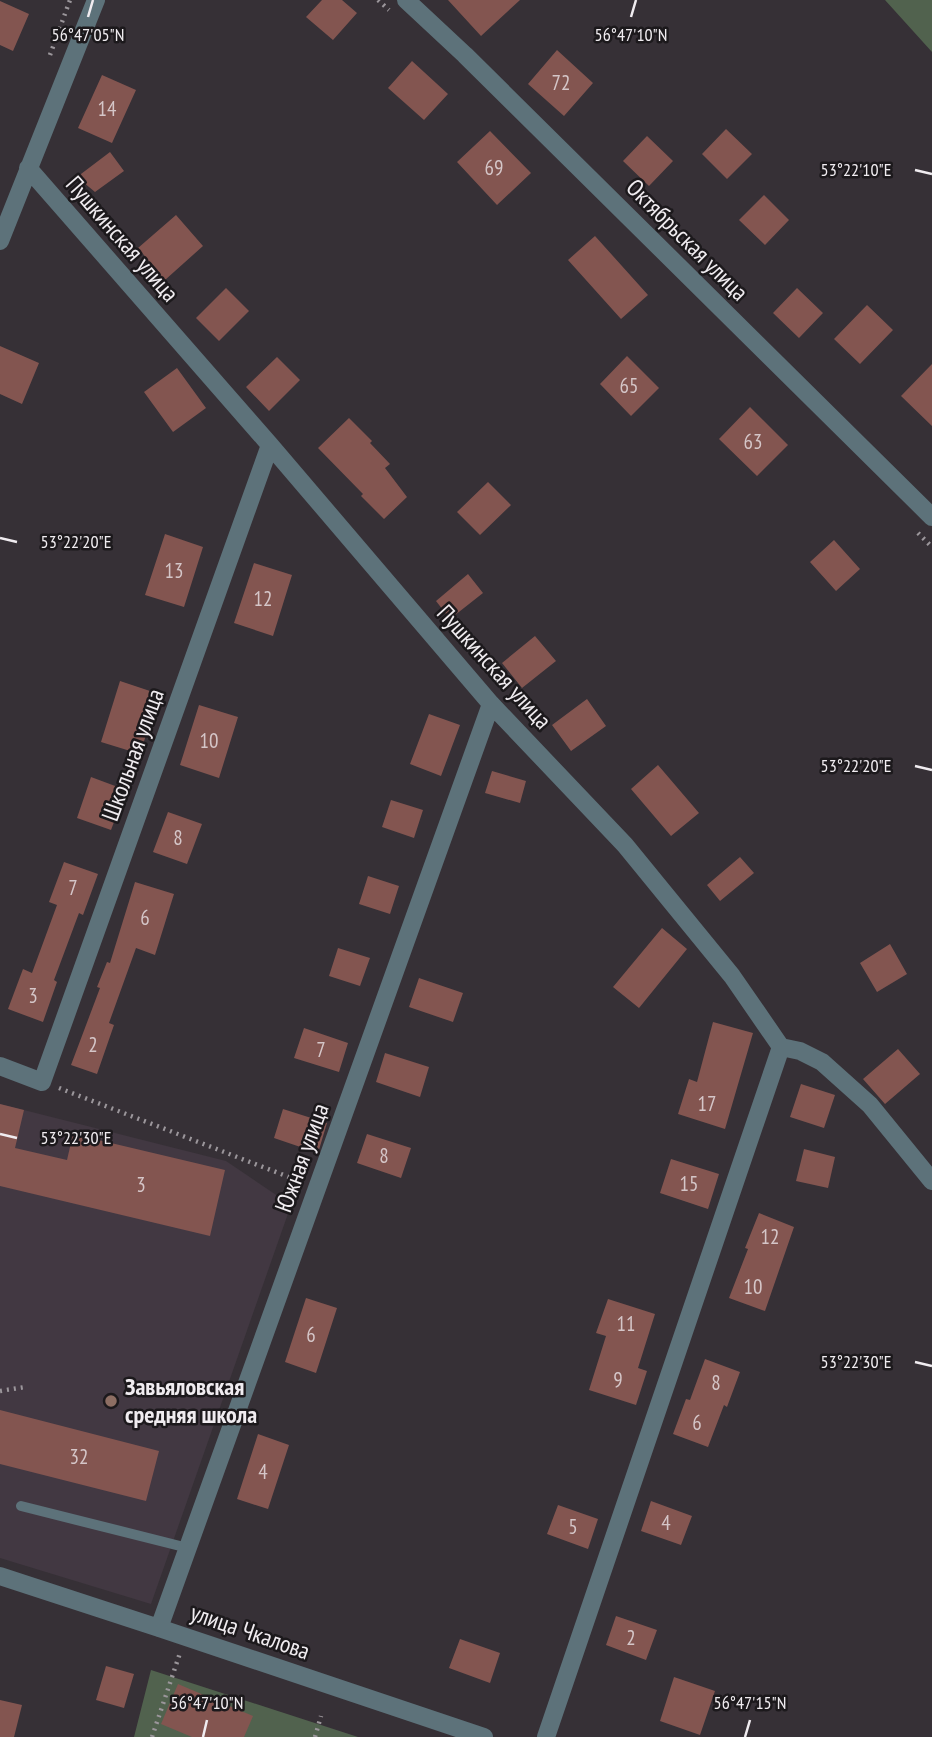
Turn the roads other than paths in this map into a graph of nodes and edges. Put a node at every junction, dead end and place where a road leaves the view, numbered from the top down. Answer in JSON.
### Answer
{"nodes":[{"id":1,"x":96,"y":0,"type":"edge"},
{"id":2,"x":406,"y":0,"type":"edge"},
{"id":3,"x":27,"y":168,"type":"junction"},
{"id":4,"x":0,"y":241,"type":"edge"},
{"id":5,"x":270,"y":445,"type":"junction"},
{"id":6,"x":932,"y":517,"type":"edge"},
{"id":7,"x":491,"y":704,"type":"junction"},
{"id":8,"x":781,"y":1046,"type":"junction"},
{"id":9,"x":0,"y":1066,"type":"edge"},
{"id":10,"x":932,"y":1181,"type":"edge"},
{"id":11,"x":21,"y":1506,"type":"dead end"},
{"id":12,"x":188,"y":1548,"type":"junction"},
{"id":13,"x":0,"y":1576,"type":"edge"},
{"id":14,"x":159,"y":1628,"type":"junction"},
{"id":15,"x":484,"y":1737,"type":"edge"},
{"id":16,"x":546,"y":1737,"type":"edge"}],
"edges":[{"from":1,"to":3,"type":"street"},
{"from":2,"to":6,"type":"street","name":"Октябрьская улица"},
{"from":3,"to":4,"type":"street"},
{"from":3,"to":5,"type":"street","name":"Пушкинская улица"},
{"from":5,"to":7,"type":"street","name":"Пушкинская улица"},
{"from":5,"to":9,"type":"street","name":"Школьная улица"},
{"from":7,"to":8,"type":"street","name":"Пушкинская улица"},
{"from":7,"to":12,"type":"street","name":"Южная улица"},
{"from":8,"to":10,"type":"street"},
{"from":8,"to":16,"type":"street"},
{"from":11,"to":12,"type":"lane"},
{"from":12,"to":14,"type":"street","name":"Южная улица"},
{"from":13,"to":14,"type":"street","name":"улица Чкалова"},
{"from":14,"to":15,"type":"street","name":"улица Чкалова"}]}
